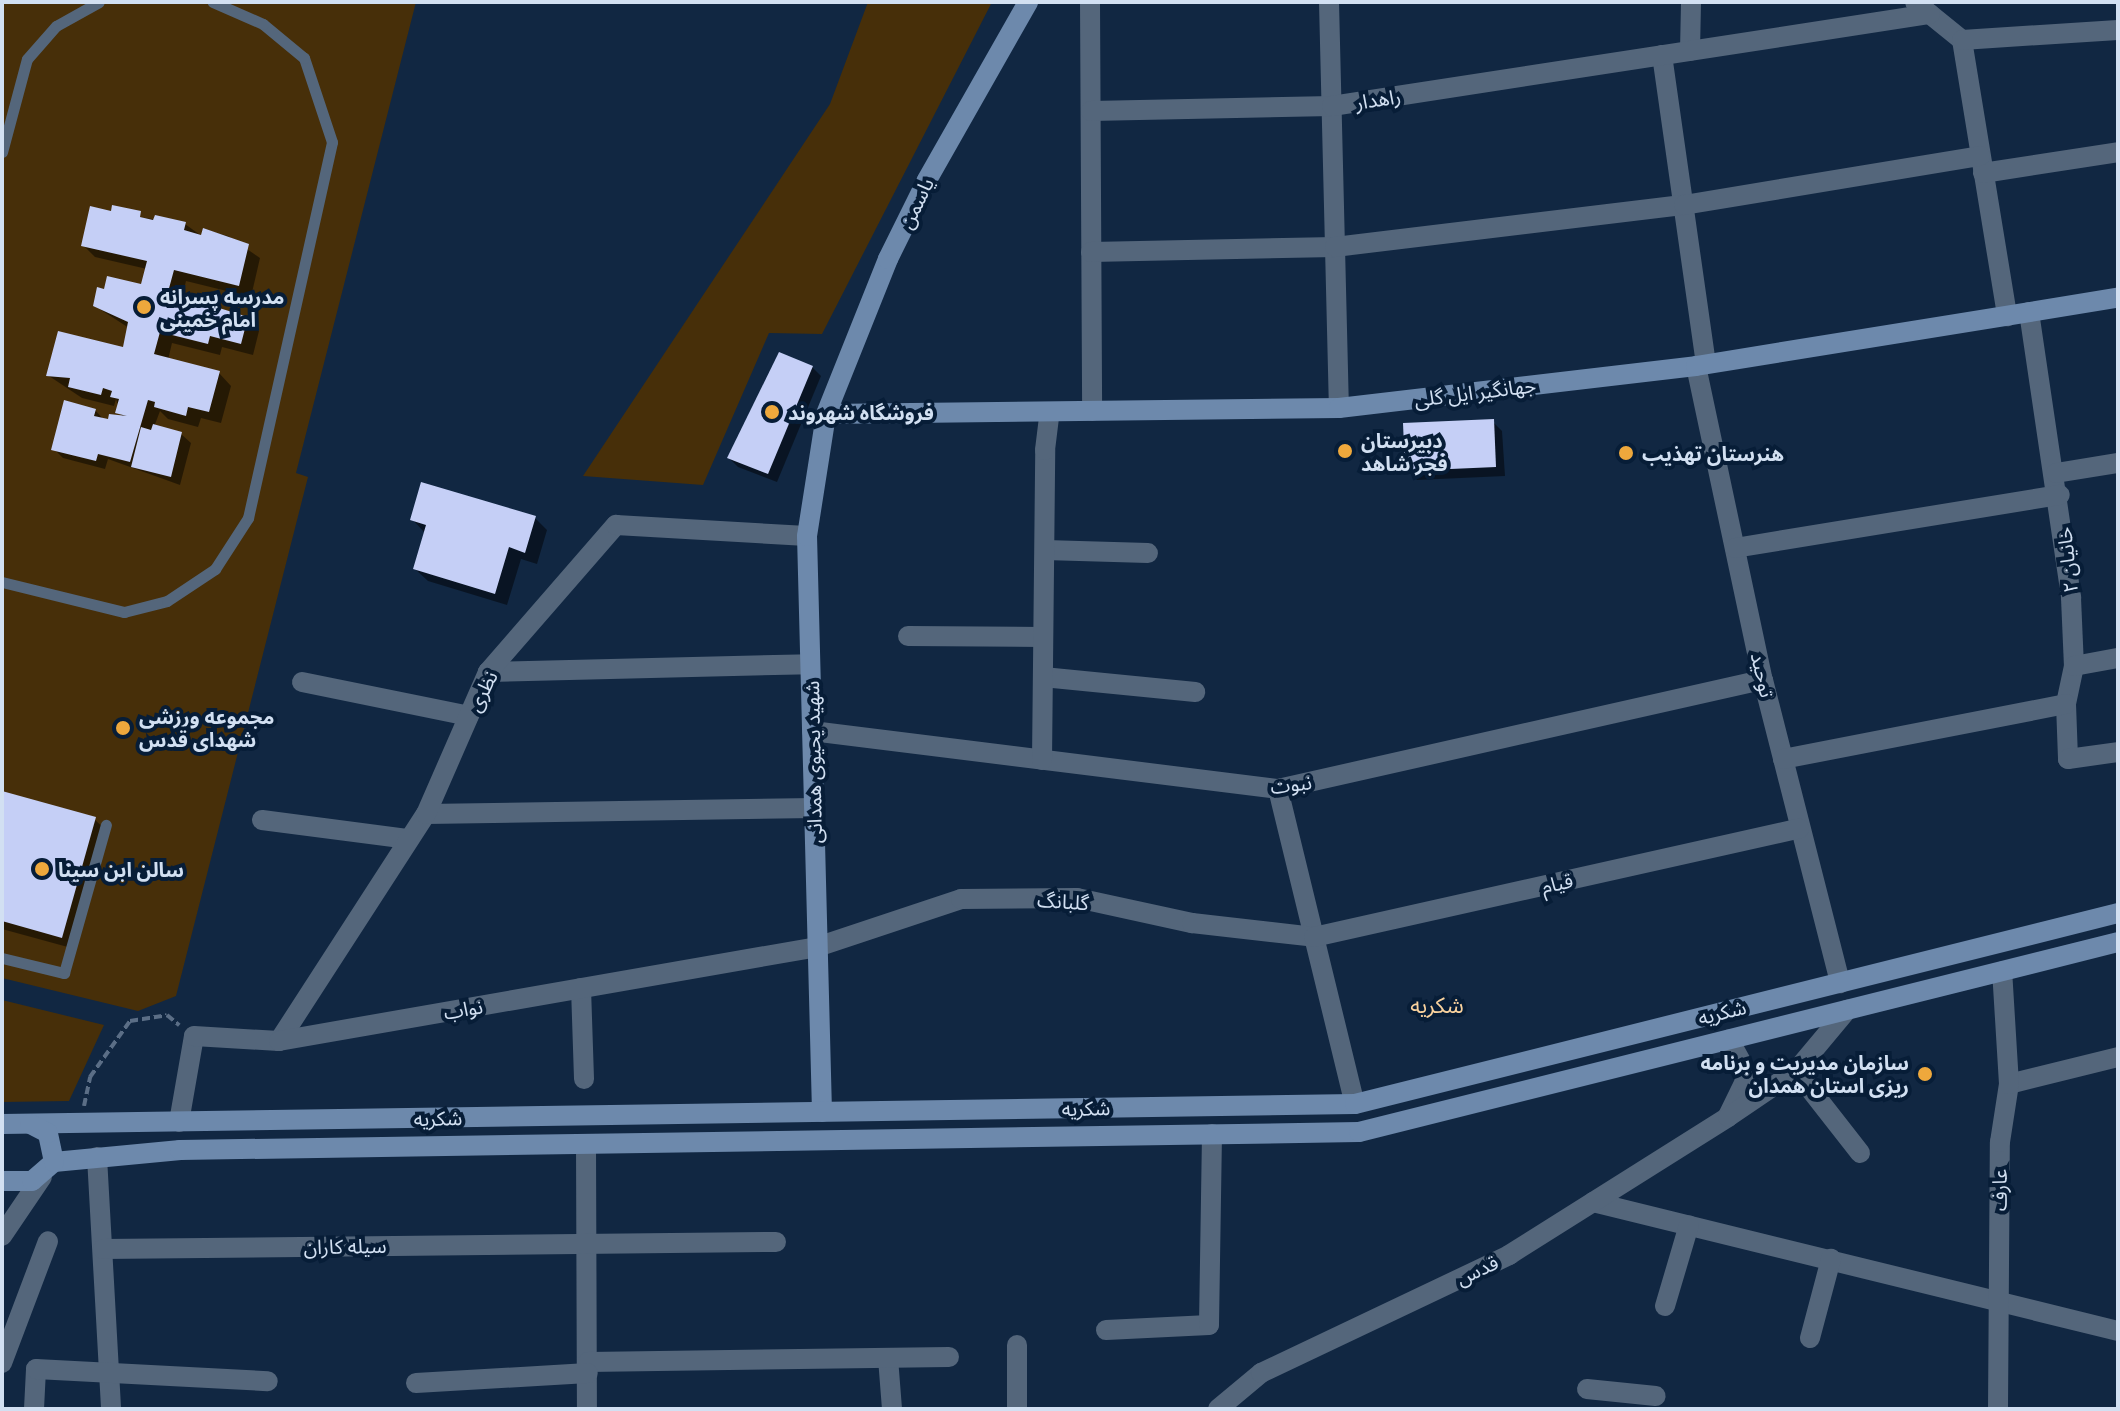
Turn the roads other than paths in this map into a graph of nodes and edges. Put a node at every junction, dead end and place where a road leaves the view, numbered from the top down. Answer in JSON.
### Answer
{"nodes":[{"id":1,"x":99,"y":2,"type":"edge"},
{"id":2,"x":213,"y":2,"type":"edge"},
{"id":3,"x":1028,"y":2,"type":"edge"},
{"id":4,"x":1090,"y":2,"type":"edge"},
{"id":5,"x":1329,"y":2,"type":"edge"},
{"id":6,"x":1691,"y":2,"type":"edge"},
{"id":7,"x":1923,"y":8,"type":"edge"},
{"id":8,"x":2118,"y":30,"type":"edge"},
{"id":9,"x":1962,"y":40,"type":"junction"},
{"id":10,"x":1690,"y":51,"type":"junction"},
{"id":11,"x":1662,"y":55,"type":"junction"},
{"id":12,"x":1332,"y":106,"type":"junction"},
{"id":13,"x":1091,"y":111,"type":"junction"},
{"id":14,"x":2,"y":152,"type":"edge"},
{"id":15,"x":2118,"y":152,"type":"edge"},
{"id":16,"x":1982,"y":165,"type":"junction"},
{"id":17,"x":1684,"y":205,"type":"junction"},
{"id":18,"x":1335,"y":247,"type":"junction"},
{"id":19,"x":1091,"y":252,"type":"junction"},
{"id":20,"x":2118,"y":298,"type":"edge"},
{"id":21,"x":2029,"y":312,"type":"junction"},
{"id":22,"x":2007,"y":316,"type":"junction"},
{"id":23,"x":1701,"y":365,"type":"junction"},
{"id":24,"x":1339,"y":408,"type":"junction"},
{"id":25,"x":1092,"y":411,"type":"junction"},
{"id":26,"x":1050,"y":412,"type":"junction"},
{"id":27,"x":826,"y":414,"type":"junction"},
{"id":28,"x":2118,"y":463,"type":"edge"},
{"id":29,"x":2056,"y":473,"type":"junction"},
{"id":30,"x":2060,"y":495,"type":"junction"},
{"id":31,"x":807,"y":536,"type":"junction"},
{"id":32,"x":1735,"y":548,"type":"junction"},
{"id":33,"x":1045,"y":550,"type":"junction"},
{"id":34,"x":1148,"y":553,"type":"dead end"},
{"id":35,"x":2,"y":582,"type":"edge"},
{"id":36,"x":908,"y":636,"type":"dead end"},
{"id":37,"x":1043,"y":637,"type":"junction"},
{"id":38,"x":2118,"y":658,"type":"edge"},
{"id":39,"x":810,"y":664,"type":"junction"},
{"id":40,"x":2074,"y":666,"type":"junction"},
{"id":41,"x":488,"y":672,"type":"junction"},
{"id":42,"x":1043,"y":677,"type":"junction"},
{"id":43,"x":1763,"y":680,"type":"junction"},
{"id":44,"x":302,"y":682,"type":"dead end"},
{"id":45,"x":1195,"y":692,"type":"dead end"},
{"id":46,"x":2066,"y":704,"type":"junction"},
{"id":47,"x":469,"y":716,"type":"junction"},
{"id":48,"x":812,"y":731,"type":"junction"},
{"id":49,"x":2118,"y":752,"type":"edge"},
{"id":50,"x":1783,"y":759,"type":"junction"},
{"id":51,"x":1042,"y":760,"type":"junction"},
{"id":52,"x":1278,"y":789,"type":"junction"},
{"id":53,"x":814,"y":808,"type":"junction"},
{"id":54,"x":426,"y":814,"type":"junction"},
{"id":55,"x":262,"y":820,"type":"dead end"},
{"id":56,"x":106,"y":825,"type":"dead end"},
{"id":57,"x":1799,"y":829,"type":"junction"},
{"id":58,"x":409,"y":839,"type":"junction"},
{"id":59,"x":2118,"y":913,"type":"edge"},
{"id":60,"x":1314,"y":937,"type":"junction"},
{"id":61,"x":2118,"y":942,"type":"edge"},
{"id":62,"x":817,"y":947,"type":"junction"},
{"id":63,"x":2,"y":958,"type":"edge"},
{"id":64,"x":2002,"y":971,"type":"junction"},
{"id":65,"x":1840,"y":983,"type":"junction"},
{"id":66,"x":581,"y":988,"type":"junction"},
{"id":67,"x":1847,"y":1010,"type":"junction"},
{"id":68,"x":1729,"y":1040,"type":"junction"},
{"id":69,"x":279,"y":1041,"type":"junction"},
{"id":70,"x":2118,"y":1057,"type":"edge"},
{"id":71,"x":1796,"y":1071,"type":"junction"},
{"id":72,"x":584,"y":1079,"type":"dead end"},
{"id":73,"x":2009,"y":1084,"type":"junction"},
{"id":74,"x":1355,"y":1104,"type":"junction"},
{"id":75,"x":822,"y":1112,"type":"junction"},
{"id":76,"x":1728,"y":1117,"type":"junction"},
{"id":77,"x":179,"y":1122,"type":"junction"},
{"id":78,"x":2,"y":1124,"type":"edge"},
{"id":79,"x":30,"y":1124,"type":"junction"},
{"id":80,"x":1212,"y":1134,"type":"junction"},
{"id":81,"x":586,"y":1144,"type":"junction"},
{"id":82,"x":1860,"y":1153,"type":"dead end"},
{"id":83,"x":97,"y":1157,"type":"junction"},
{"id":84,"x":48,"y":1169,"type":"junction"},
{"id":85,"x":2,"y":1181,"type":"edge"},
{"id":86,"x":1593,"y":1202,"type":"junction"},
{"id":87,"x":1689,"y":1225,"type":"junction"},
{"id":88,"x":2,"y":1236,"type":"edge"},
{"id":89,"x":48,"y":1241,"type":"dead end"},
{"id":90,"x":587,"y":1242,"type":"junction"},
{"id":91,"x":776,"y":1242,"type":"dead end"},
{"id":92,"x":103,"y":1249,"type":"junction"},
{"id":93,"x":1831,"y":1259,"type":"junction"},
{"id":94,"x":1998,"y":1300,"type":"junction"},
{"id":95,"x":1665,"y":1306,"type":"dead end"},
{"id":96,"x":1106,"y":1330,"type":"dead end"},
{"id":97,"x":2118,"y":1331,"type":"edge"},
{"id":98,"x":1810,"y":1338,"type":"dead end"},
{"id":99,"x":1017,"y":1345,"type":"dead end"},
{"id":100,"x":949,"y":1357,"type":"dead end"},
{"id":101,"x":888,"y":1358,"type":"junction"},
{"id":102,"x":2,"y":1363,"type":"edge"},
{"id":103,"x":588,"y":1368,"type":"junction"},
{"id":104,"x":109,"y":1370,"type":"junction"},
{"id":105,"x":268,"y":1381,"type":"dead end"},
{"id":106,"x":416,"y":1383,"type":"dead end"},
{"id":107,"x":1587,"y":1389,"type":"dead end"},
{"id":108,"x":1656,"y":1396,"type":"dead end"},
{"id":109,"x":1617,"y":1400,"type":"edge"},
{"id":110,"x":34,"y":1409,"type":"edge"},
{"id":111,"x":111,"y":1409,"type":"edge"},
{"id":112,"x":587,"y":1409,"type":"edge"},
{"id":113,"x":892,"y":1409,"type":"edge"},
{"id":114,"x":1017,"y":1409,"type":"edge"},
{"id":115,"x":1218,"y":1409,"type":"edge"},
{"id":116,"x":1998,"y":1409,"type":"edge"}],
"edges":[{"from":1,"to":14,"type":"lane"},
{"from":2,"to":35,"type":"lane"},
{"from":3,"to":27,"type":"main road","name":"یاسمن"},
{"from":4,"to":13,"type":"street"},
{"from":5,"to":12,"type":"street"},
{"from":6,"to":10,"type":"street"},
{"from":7,"to":9,"type":"street"},
{"from":7,"to":10,"type":"street","name":"راهدار"},
{"from":8,"to":9,"type":"street"},
{"from":9,"to":16,"type":"street"},
{"from":10,"to":11,"type":"street","name":"راهدار"},
{"from":11,"to":12,"type":"street","name":"راهدار"},
{"from":11,"to":17,"type":"street","name":"توحید"},
{"from":12,"to":13,"type":"street","name":"راهدار"},
{"from":12,"to":18,"type":"street"},
{"from":13,"to":19,"type":"street"},
{"from":15,"to":16,"type":"street"},
{"from":16,"to":17,"type":"street"},
{"from":16,"to":22,"type":"street"},
{"from":17,"to":18,"type":"street"},
{"from":17,"to":23,"type":"street","name":"توحید"},
{"from":18,"to":19,"type":"street"},
{"from":18,"to":24,"type":"street"},
{"from":19,"to":25,"type":"street"},
{"from":20,"to":21,"type":"main road","name":"جهانگیر ایل گلی"},
{"from":21,"to":22,"type":"main road","name":"جهانگیر ایل گلی"},
{"from":21,"to":29,"type":"street","name":"خانیان ۲"},
{"from":22,"to":23,"type":"main road","name":"جهانگیر ایل گلی"},
{"from":23,"to":24,"type":"main road","name":"جهانگیر ایل گلی"},
{"from":23,"to":32,"type":"street","name":"توحید"},
{"from":24,"to":25,"type":"main road","name":"جهانگیر ایل گلی"},
{"from":25,"to":26,"type":"main road","name":"جهانگیر ایل گلی"},
{"from":26,"to":27,"type":"main road","name":"جهانگیر ایل گلی"},
{"from":26,"to":33,"type":"street"},
{"from":27,"to":31,"type":"main road","name":"شهید یحیوی همدانی"},
{"from":28,"to":29,"type":"street"},
{"from":29,"to":30,"type":"street","name":"خانیان ۲"},
{"from":30,"to":32,"type":"street"},
{"from":30,"to":40,"type":"street","name":"خانیان ۲"},
{"from":31,"to":39,"type":"main road","name":"شهید یحیوی همدانی"},
{"from":31,"to":41,"type":"street","name":"نظری"},
{"from":32,"to":43,"type":"street","name":"توحید"},
{"from":33,"to":34,"type":"street"},
{"from":33,"to":37,"type":"street"},
{"from":36,"to":37,"type":"street"},
{"from":37,"to":42,"type":"street"},
{"from":38,"to":40,"type":"street"},
{"from":39,"to":41,"type":"street"},
{"from":39,"to":48,"type":"main road","name":"شهید یحیوی همدانی"},
{"from":40,"to":46,"type":"street","name":"خانیان ۲"},
{"from":41,"to":47,"type":"street","name":"نظری"},
{"from":42,"to":45,"type":"street"},
{"from":42,"to":51,"type":"street"},
{"from":43,"to":50,"type":"street","name":"توحید"},
{"from":43,"to":52,"type":"street","name":"نبوت"},
{"from":44,"to":47,"type":"street"},
{"from":46,"to":49,"type":"street","name":"خانیان ۲"},
{"from":46,"to":50,"type":"street"},
{"from":47,"to":54,"type":"street","name":"نظری"},
{"from":48,"to":51,"type":"street","name":"نبوت"},
{"from":48,"to":53,"type":"main road","name":"شهید یحیوی همدانی"},
{"from":50,"to":57,"type":"street","name":"توحید"},
{"from":51,"to":52,"type":"street","name":"نبوت"},
{"from":52,"to":60,"type":"street"},
{"from":53,"to":54,"type":"street"},
{"from":53,"to":62,"type":"main road","name":"شهید یحیوی همدانی"},
{"from":54,"to":58,"type":"street","name":"نظری"},
{"from":55,"to":58,"type":"street"},
{"from":56,"to":63,"type":"lane"},
{"from":57,"to":60,"type":"street","name":"قیام"},
{"from":57,"to":65,"type":"street","name":"توحید"},
{"from":58,"to":69,"type":"street","name":"نظری"},
{"from":59,"to":65,"type":"main road","name":"شکریه"},
{"from":60,"to":62,"type":"street","name":"گلبانگ"},
{"from":60,"to":74,"type":"street"},
{"from":61,"to":64,"type":"main road","name":"شکریه"},
{"from":62,"to":66,"type":"street","name":"نواب"},
{"from":62,"to":75,"type":"main road","name":"شهید یحیوی همدانی"},
{"from":64,"to":67,"type":"main road","name":"شکریه"},
{"from":64,"to":73,"type":"street","name":"عارف"},
{"from":65,"to":74,"type":"main road","name":"شکریه"},
{"from":66,"to":69,"type":"street","name":"نواب"},
{"from":66,"to":72,"type":"street"},
{"from":67,"to":68,"type":"main road","name":"شکریه"},
{"from":67,"to":71,"type":"street","name":"قدس"},
{"from":68,"to":76,"type":"street"},
{"from":68,"to":80,"type":"main road","name":"شکریه"},
{"from":69,"to":77,"type":"street","name":"نواب"},
{"from":70,"to":73,"type":"street"},
{"from":71,"to":76,"type":"street","name":"قدس"},
{"from":71,"to":82,"type":"street"},
{"from":73,"to":94,"type":"street","name":"عارف"},
{"from":74,"to":75,"type":"main road","name":"شکریه"},
{"from":75,"to":77,"type":"main road","name":"شکریه"},
{"from":76,"to":86,"type":"street","name":"قدس"},
{"from":77,"to":79,"type":"main road","name":"شکریه"},
{"from":78,"to":79,"type":"main road","name":"شکریه"},
{"from":79,"to":84,"type":"main road"},
{"from":80,"to":81,"type":"main road","name":"شکریه"},
{"from":80,"to":96,"type":"street"},
{"from":81,"to":83,"type":"main road","name":"شکریه"},
{"from":81,"to":90,"type":"street"},
{"from":83,"to":84,"type":"main road","name":"شکریه"},
{"from":83,"to":92,"type":"street"},
{"from":84,"to":85,"type":"main road","name":"شکریه"},
{"from":84,"to":88,"type":"street"},
{"from":86,"to":87,"type":"street"},
{"from":86,"to":115,"type":"street","name":"قدس"},
{"from":87,"to":93,"type":"street"},
{"from":87,"to":95,"type":"street"},
{"from":89,"to":102,"type":"street"},
{"from":90,"to":91,"type":"street","name":"سیله کاران"},
{"from":90,"to":92,"type":"street","name":"سیله کاران"},
{"from":90,"to":103,"type":"street"},
{"from":92,"to":104,"type":"street"},
{"from":93,"to":94,"type":"street"},
{"from":93,"to":98,"type":"street"},
{"from":94,"to":97,"type":"street"},
{"from":94,"to":116,"type":"street","name":"عارف"},
{"from":99,"to":114,"type":"street"},
{"from":100,"to":101,"type":"street"},
{"from":101,"to":103,"type":"street"},
{"from":101,"to":113,"type":"street"},
{"from":103,"to":106,"type":"street"},
{"from":103,"to":112,"type":"street"},
{"from":104,"to":105,"type":"street"},
{"from":104,"to":110,"type":"street"},
{"from":104,"to":111,"type":"street"},
{"from":107,"to":109,"type":"street"},
{"from":108,"to":109,"type":"street"}]}
